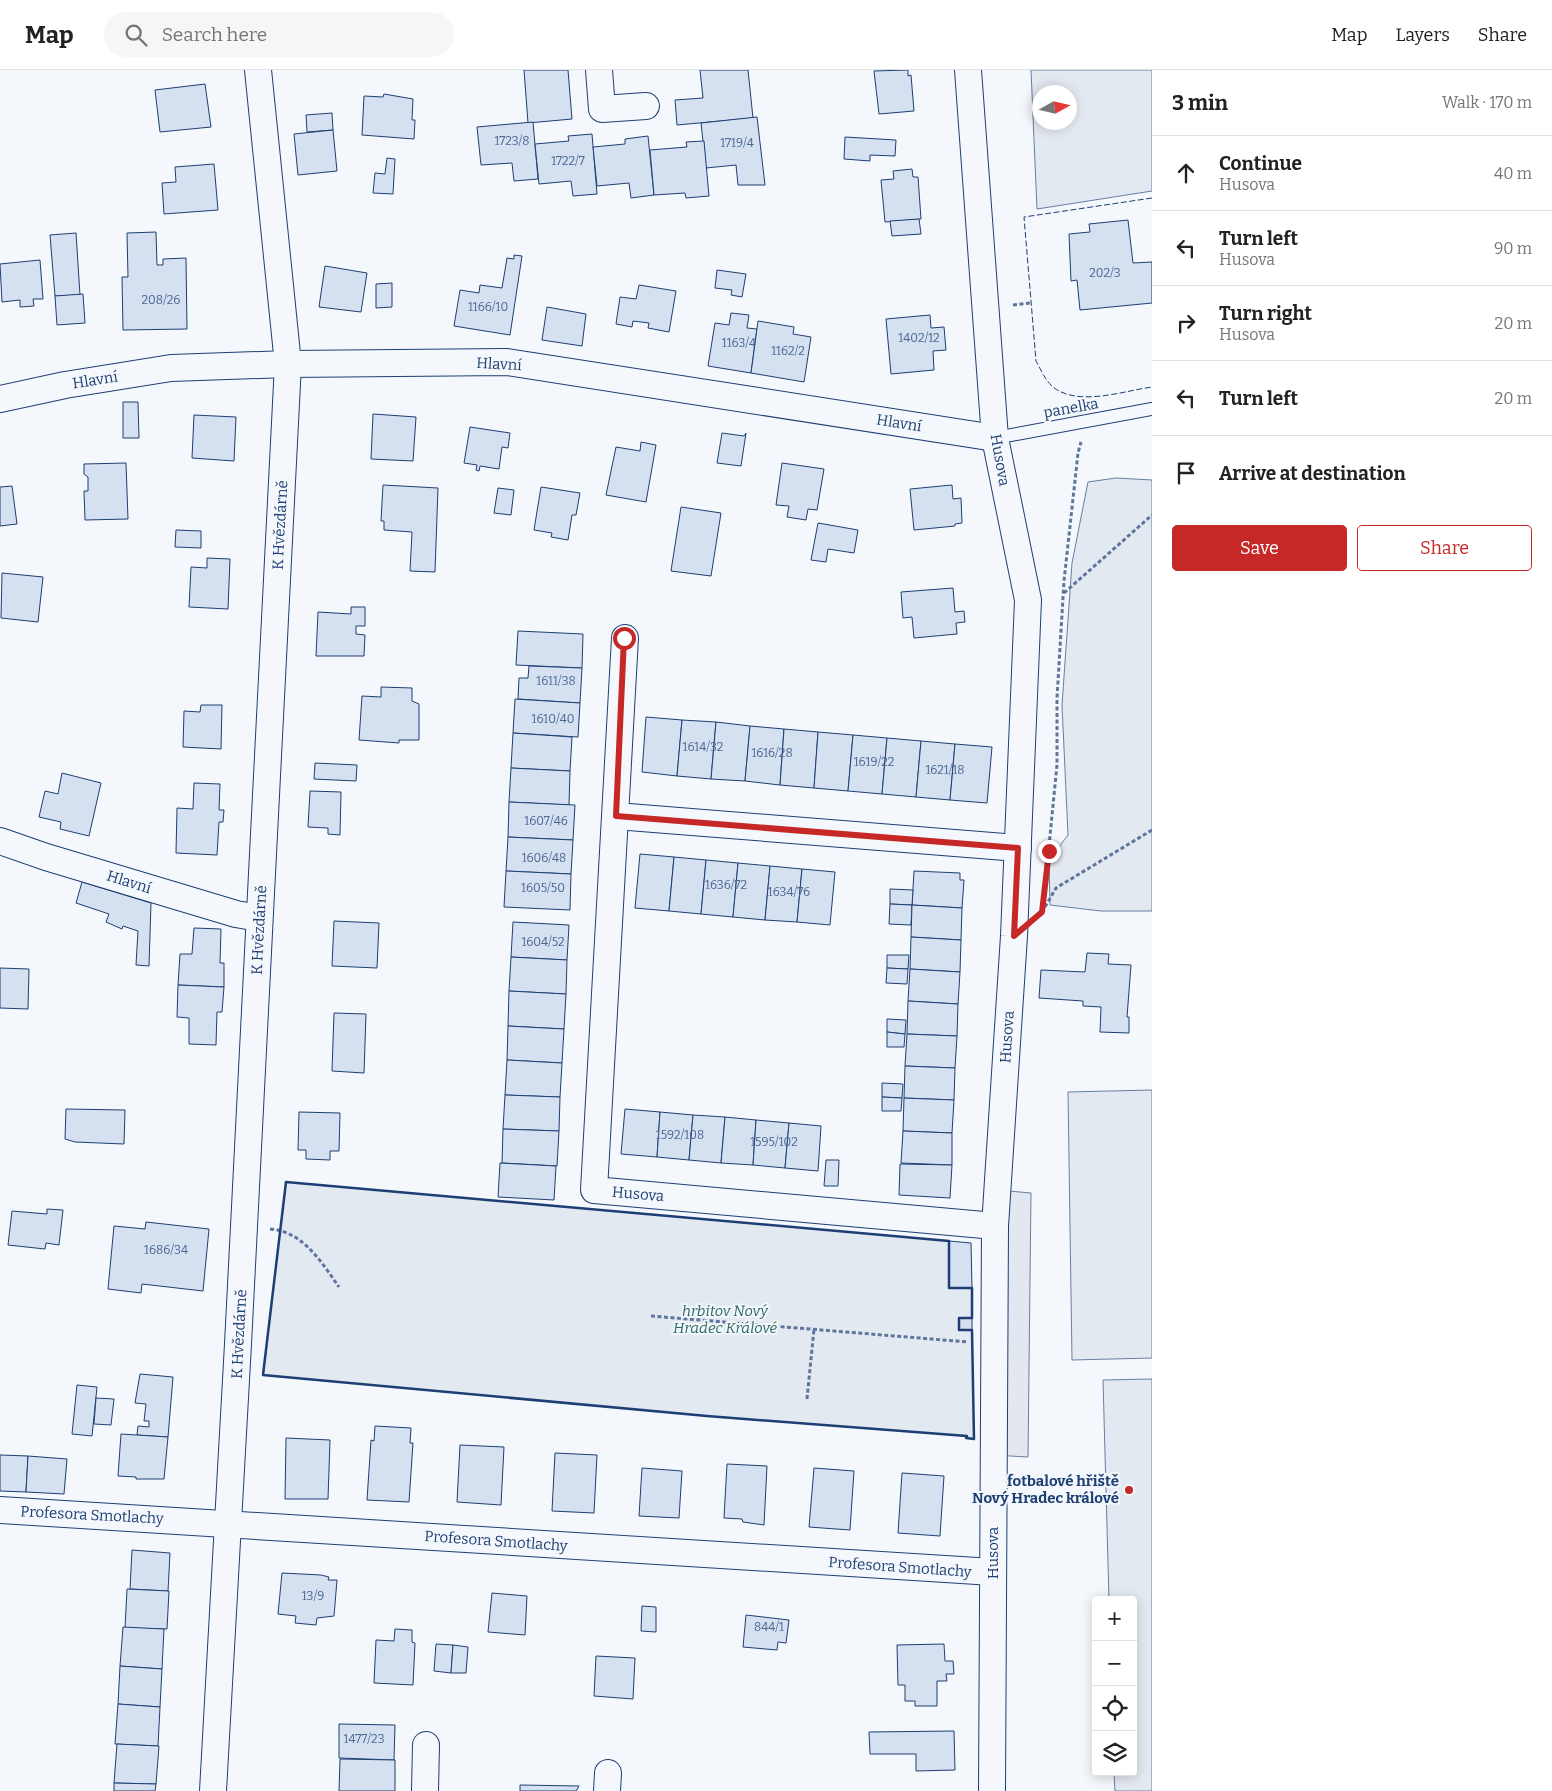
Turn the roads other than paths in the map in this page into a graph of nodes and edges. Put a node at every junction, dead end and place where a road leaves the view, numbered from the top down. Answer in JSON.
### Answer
{"nodes":[{"id":1,"x":258,"y":70,"type":"edge"},
{"id":2,"x":599,"y":70,"type":"edge"},
{"id":3,"x":968,"y":70,"type":"edge"},
{"id":4,"x":646,"y":106,"type":"dead end"},
{"id":5,"x":288,"y":364,"type":"junction"},
{"id":6,"x":0,"y":399,"type":"edge"},
{"id":7,"x":1152,"y":409,"type":"edge"},
{"id":8,"x":995,"y":438,"type":"junction"},
{"id":9,"x":624,"y":638,"type":"dead end"},
{"id":10,"x":616,"y":816,"type":"junction"},
{"id":11,"x":0,"y":841,"type":"edge"},
{"id":12,"x":1018,"y":848,"type":"junction"},
{"id":13,"x":259,"y":918,"type":"junction"},
{"id":14,"x":995,"y":1226,"type":"junction"},
{"id":15,"x":0,"y":1510,"type":"edge"},
{"id":16,"x":229,"y":1524,"type":"junction"},
{"id":17,"x":992,"y":1572,"type":"junction"},
{"id":18,"x":426,"y":1745,"type":"dead end"},
{"id":19,"x":213,"y":1791,"type":"edge"},
{"id":20,"x":425,"y":1791,"type":"edge"},
{"id":21,"x":992,"y":1791,"type":"edge"}],
"edges":[{"from":1,"to":5,"type":"street","name":"K Hvězdárně"},
{"from":2,"to":4,"type":"street"},
{"from":3,"to":8,"type":"street","name":"Husova"},
{"from":5,"to":6,"type":"street","name":"Hlavní"},
{"from":5,"to":8,"type":"street","name":"Hlavní"},
{"from":5,"to":13,"type":"street","name":"K Hvězdárně"},
{"from":7,"to":8,"type":"lane","name":"panelka"},
{"from":8,"to":12,"type":"street","name":"Husova"},
{"from":9,"to":10,"type":"street","name":"Husova"},
{"from":10,"to":12,"type":"street"},
{"from":10,"to":14,"type":"street","name":"Husova"},
{"from":11,"to":13,"type":"street","name":"Hlavní"},
{"from":12,"to":14,"type":"street","name":"Husova"},
{"from":13,"to":16,"type":"street","name":"K Hvězdárně"},
{"from":14,"to":17,"type":"street","name":"Husova"},
{"from":15,"to":16,"type":"street","name":"Profesora Smotlachy"},
{"from":16,"to":17,"type":"street","name":"Profesora Smotlachy"},
{"from":16,"to":19,"type":"street","name":"K Hvězdárně"},
{"from":17,"to":21,"type":"street","name":"Husova"},
{"from":18,"to":20,"type":"street"}]}
